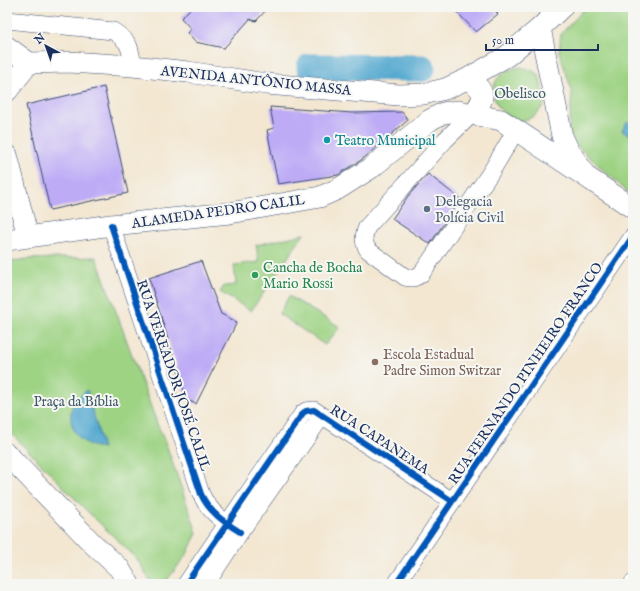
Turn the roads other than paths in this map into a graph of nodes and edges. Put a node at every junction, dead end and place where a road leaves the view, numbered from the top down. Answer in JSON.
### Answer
{"nodes":[{"id":1,"x":562,"y":7,"type":"edge"},
{"id":2,"x":7,"y":20,"type":"edge"},
{"id":3,"x":540,"y":28,"type":"junction"},
{"id":4,"x":7,"y":47,"type":"edge"},
{"id":5,"x":29,"y":63,"type":"junction"},
{"id":6,"x":133,"y":66,"type":"junction"},
{"id":7,"x":473,"y":76,"type":"junction"},
{"id":8,"x":7,"y":91,"type":"edge"},
{"id":9,"x":473,"y":113,"type":"junction"},
{"id":10,"x":508,"y":125,"type":"junction"},
{"id":11,"x":7,"y":155,"type":"edge"},
{"id":12,"x":587,"y":177,"type":"junction"},
{"id":13,"x":633,"y":208,"type":"edge"},
{"id":14,"x":111,"y":226,"type":"junction"},
{"id":15,"x":633,"y":236,"type":"edge"},
{"id":16,"x":28,"y":237,"type":"junction"},
{"id":17,"x":7,"y":240,"type":"edge"},
{"id":18,"x":7,"y":454,"type":"edge"},
{"id":19,"x":452,"y":501,"type":"junction"},
{"id":20,"x":234,"y":529,"type":"junction"},
{"id":21,"x":129,"y":584,"type":"edge"},
{"id":22,"x":186,"y":584,"type":"edge"},
{"id":23,"x":206,"y":584,"type":"edge"},
{"id":24,"x":396,"y":584,"type":"edge"}],
"edges":[{"from":1,"to":3,"type":"main road","name":"AVENIDA ANTÔNIO MASSA"},
{"from":2,"to":6,"type":"street"},
{"from":3,"to":7,"type":"main road","name":"AVENIDA ANTÔNIO MASSA"},
{"from":3,"to":12,"type":"main road"},
{"from":4,"to":5,"type":"main road"},
{"from":5,"to":6,"type":"main road","name":"AVENIDA ANTÔNIO MASSA"},
{"from":5,"to":8,"type":"main road"},
{"from":6,"to":7,"type":"main road","name":"AVENIDA ANTÔNIO MASSA"},
{"from":7,"to":9,"type":"main road"},
{"from":9,"to":10,"type":"main road","name":"ALAMEDA PEDRO CALIL"},
{"from":9,"to":10,"type":"street"},
{"from":9,"to":14,"type":"main road","name":"ALAMEDA PEDRO CALIL"},
{"from":10,"to":12,"type":"main road"},
{"from":11,"to":16,"type":"main road"},
{"from":12,"to":13,"type":"main road"},
{"from":14,"to":16,"type":"main road","name":"ALAMEDA PEDRO CALIL"},
{"from":14,"to":20,"type":"street","name":"RUA VEREADOR JOSÉ CALIL"},
{"from":15,"to":19,"type":"street","name":"RUA FERNANDO PINHEIRO FRANCO"},
{"from":16,"to":17,"type":"main road","name":"ALAMEDA PEDRO CALIL"},
{"from":18,"to":21,"type":"main road"},
{"from":19,"to":20,"type":"street","name":"RUA CAPANEMA"},
{"from":19,"to":24,"type":"street","name":"RUA FERNANDO PINHEIRO FRANCO"},
{"from":20,"to":22,"type":"street"},
{"from":20,"to":23,"type":"street"}]}
